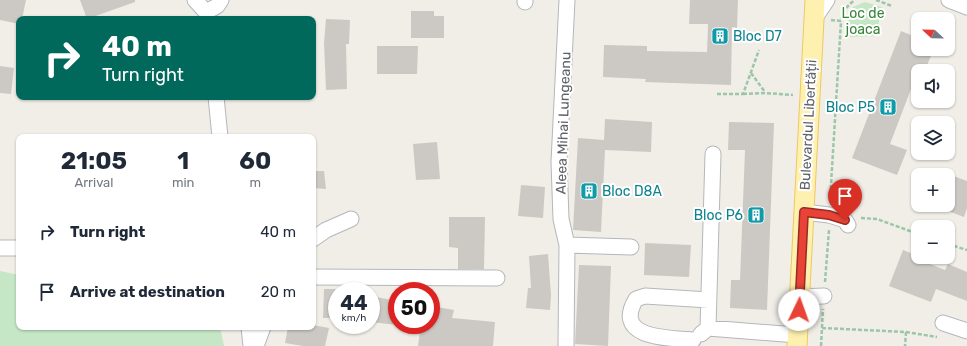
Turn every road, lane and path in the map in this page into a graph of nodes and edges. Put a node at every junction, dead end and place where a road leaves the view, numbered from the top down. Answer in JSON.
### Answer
{"nodes":[{"id":1,"x":195,"y":0,"type":"edge"},
{"id":2,"x":221,"y":0,"type":"edge"},
{"id":3,"x":567,"y":0,"type":"edge"},
{"id":4,"x":815,"y":0,"type":"edge"},
{"id":5,"x":827,"y":0,"type":"edge"},
{"id":6,"x":876,"y":0,"type":"edge"},
{"id":7,"x":949,"y":0,"type":"edge"},
{"id":8,"x":892,"y":6,"type":"dead end"},
{"id":9,"x":967,"y":7,"type":"edge"},
{"id":10,"x":206,"y":16,"type":"edge"},
{"id":11,"x":814,"y":19,"type":"junction"},
{"id":12,"x":841,"y":22,"type":"dead end"},
{"id":13,"x":759,"y":50,"type":"dead end"},
{"id":14,"x":751,"y":73,"type":"junction"},
{"id":15,"x":765,"y":93,"type":"junction"},
{"id":16,"x":717,"y":94,"type":"dead end"},
{"id":17,"x":743,"y":94,"type":"junction"},
{"id":18,"x":793,"y":95,"type":"dead end"},
{"id":19,"x":216,"y":100,"type":"edge"},
{"id":20,"x":220,"y":134,"type":"edge"},
{"id":21,"x":713,"y":154,"type":"dead end"},
{"id":22,"x":804,"y":212,"type":"junction"},
{"id":23,"x":829,"y":215,"type":"junction"},
{"id":24,"x":352,"y":219,"type":"dead end"},
{"id":25,"x":847,"y":223,"type":"joint"},
{"id":26,"x":911,"y":231,"type":"edge"},
{"id":27,"x":316,"y":237,"type":"edge"},
{"id":28,"x":567,"y":246,"type":"junction"},
{"id":29,"x":955,"y":246,"type":"edge"},
{"id":30,"x":631,"y":247,"type":"dead end"},
{"id":31,"x":0,"y":248,"type":"edge"},
{"id":32,"x":16,"y":248,"type":"edge"},
{"id":33,"x":967,"y":250,"type":"edge"},
{"id":34,"x":316,"y":278,"type":"edge"},
{"id":35,"x":497,"y":278,"type":"dead end"},
{"id":36,"x":824,"y":296,"type":"junction"},
{"id":37,"x":799,"y":297,"type":"junction"},
{"id":38,"x":709,"y":300,"type":"junction"},
{"id":39,"x":943,"y":322,"type":"joint"},
{"id":40,"x":708,"y":328,"type":"junction"},
{"id":41,"x":822,"y":328,"type":"junction"},
{"id":42,"x":249,"y":330,"type":"edge"},
{"id":43,"x":262,"y":330,"type":"edge"},
{"id":44,"x":967,"y":331,"type":"edge"},
{"id":45,"x":906,"y":332,"type":"junction"},
{"id":46,"x":797,"y":341,"type":"edge"},
{"id":47,"x":691,"y":343,"type":"edge"},
{"id":48,"x":251,"y":346,"type":"edge"},
{"id":49,"x":256,"y":346,"type":"edge"},
{"id":50,"x":566,"y":346,"type":"edge"},
{"id":51,"x":821,"y":346,"type":"edge"},
{"id":52,"x":905,"y":346,"type":"edge"}],
"edges":[{"from":1,"to":10,"type":"street"},
{"from":2,"to":10,"type":"street"},
{"from":3,"to":28,"type":"street","name":"Aleea Mihai Lungeanu"},
{"from":4,"to":11,"type":"main road","name":"Bulevardul Libertății"},
{"from":5,"to":11,"type":"street"},
{"from":6,"to":8,"type":"path"},
{"from":7,"to":9,"type":"street"},
{"from":11,"to":22,"type":"main road","name":"Bulevardul Libertății"},
{"from":12,"to":23,"type":"path"},
{"from":13,"to":14,"type":"path"},
{"from":14,"to":15,"type":"path"},
{"from":14,"to":17,"type":"path"},
{"from":15,"to":17,"type":"path"},
{"from":15,"to":18,"type":"path"},
{"from":16,"to":17,"type":"path"},
{"from":19,"to":20,"type":"street"},
{"from":21,"to":38,"type":"street"},
{"from":22,"to":23,"type":"street"},
{"from":22,"to":37,"type":"main road","name":"Bulevardul Libertății"},
{"from":23,"to":25,"type":"street"},
{"from":23,"to":36,"type":"path"},
{"from":24,"to":27,"type":"street"},
{"from":25,"to":26,"type":"path"},
{"from":28,"to":30,"type":"street"},
{"from":28,"to":50,"type":"street","name":"Aleea Mihai Lungeanu"},
{"from":29,"to":33,"type":"path"},
{"from":31,"to":32,"type":"street"},
{"from":34,"to":35,"type":"street"},
{"from":36,"to":37,"type":"street"},
{"from":36,"to":41,"type":"path"},
{"from":37,"to":46,"type":"main road","name":"Bulevardul Libertății"},
{"from":38,"to":40,"type":"street"},
{"from":38,"to":47,"type":"street"},
{"from":39,"to":44,"type":"street"},
{"from":39,"to":45,"type":"path"},
{"from":40,"to":46,"type":"street"},
{"from":40,"to":47,"type":"street"},
{"from":41,"to":45,"type":"path"},
{"from":41,"to":51,"type":"path"},
{"from":42,"to":48,"type":"street"},
{"from":43,"to":49,"type":"street"},
{"from":45,"to":52,"type":"path"}]}
